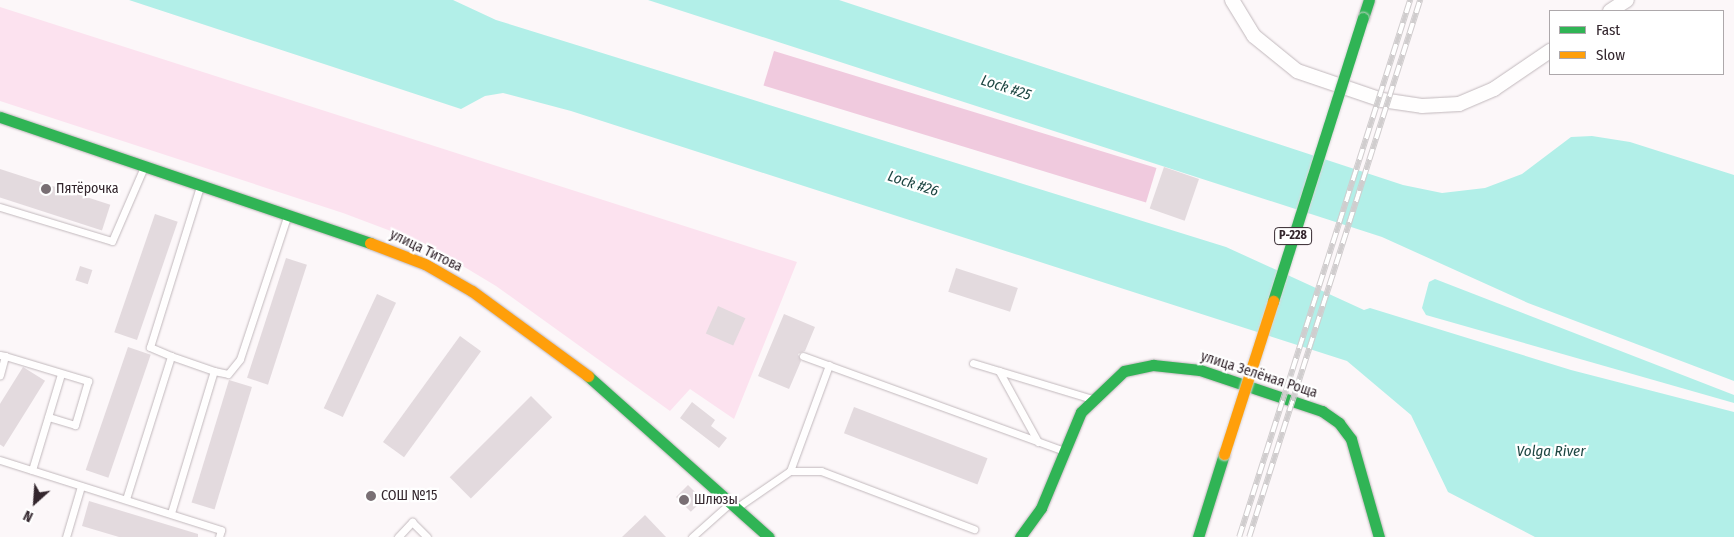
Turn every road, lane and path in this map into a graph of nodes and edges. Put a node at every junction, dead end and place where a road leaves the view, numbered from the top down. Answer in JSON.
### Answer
{"nodes":[{"id":1,"x":1232,"y":0,"type":"edge"},
{"id":2,"x":1369,"y":0,"type":"edge"},
{"id":3,"x":1627,"y":0,"type":"edge"},
{"id":4,"x":1612,"y":10,"type":"edge"},
{"id":5,"x":1549,"y":52,"type":"edge"},
{"id":6,"x":0,"y":117,"type":"edge"},
{"id":7,"x":145,"y":164,"type":"junction"},
{"id":8,"x":202,"y":183,"type":"junction"},
{"id":9,"x":0,"y":208,"type":"edge"},
{"id":10,"x":289,"y":213,"type":"junction"},
{"id":11,"x":3,"y":356,"type":"edge"},
{"id":12,"x":171,"y":356,"type":"junction"},
{"id":13,"x":803,"y":356,"type":"dead end"},
{"id":14,"x":972,"y":363,"type":"dead end"},
{"id":15,"x":829,"y":365,"type":"junction"},
{"id":16,"x":214,"y":371,"type":"junction"},
{"id":17,"x":999,"y":371,"type":"junction"},
{"id":18,"x":61,"y":374,"type":"junction"},
{"id":19,"x":0,"y":375,"type":"edge"},
{"id":20,"x":1092,"y":399,"type":"junction"},
{"id":21,"x":48,"y":417,"type":"junction"},
{"id":22,"x":1038,"y":442,"type":"junction"},
{"id":23,"x":1064,"y":452,"type":"junction"},
{"id":24,"x":0,"y":460,"type":"edge"},
{"id":25,"x":32,"y":470,"type":"junction"},
{"id":26,"x":790,"y":471,"type":"junction"},
{"id":27,"x":81,"y":486,"type":"junction"},
{"id":28,"x":126,"y":499,"type":"junction"},
{"id":29,"x":736,"y":503,"type":"junction"},
{"id":30,"x":171,"y":513,"type":"junction"},
{"id":31,"x":974,"y":529,"type":"dead end"},
{"id":32,"x":66,"y":537,"type":"edge"},
{"id":33,"x":219,"y":537,"type":"edge"},
{"id":34,"x":398,"y":537,"type":"edge"},
{"id":35,"x":427,"y":537,"type":"edge"},
{"id":36,"x":692,"y":537,"type":"edge"},
{"id":37,"x":769,"y":537,"type":"edge"},
{"id":38,"x":1020,"y":537,"type":"edge"},
{"id":39,"x":1198,"y":537,"type":"edge"},
{"id":40,"x":1379,"y":537,"type":"edge"}],
"edges":[{"from":1,"to":5,"type":"street"},
{"from":2,"to":39,"type":"main road","number":"Р-228","bridge":true},
{"from":3,"to":4,"type":"street"},
{"from":6,"to":7,"type":"main road","name":"улица Титова"},
{"from":7,"to":8,"type":"main road","name":"улица Титова"},
{"from":7,"to":9,"type":"lane"},
{"from":8,"to":10,"type":"main road","name":"улица Титова"},
{"from":8,"to":12,"type":"lane"},
{"from":10,"to":16,"type":"lane"},
{"from":10,"to":29,"type":"main road","name":"улица Титова"},
{"from":11,"to":18,"type":"lane"},
{"from":11,"to":19,"type":"lane"},
{"from":12,"to":16,"type":"lane"},
{"from":12,"to":28,"type":"lane"},
{"from":13,"to":15,"type":"lane"},
{"from":14,"to":17,"type":"lane"},
{"from":15,"to":22,"type":"lane"},
{"from":15,"to":26,"type":"lane"},
{"from":16,"to":30,"type":"lane"},
{"from":17,"to":20,"type":"lane"},
{"from":17,"to":22,"type":"lane"},
{"from":18,"to":21,"type":"lane"},
{"from":18,"to":21,"type":"lane"},
{"from":20,"to":23,"type":"main road","name":"улица Зелёная Роща"},
{"from":20,"to":40,"type":"main road","name":"улица Зелёная Роща"},
{"from":21,"to":25,"type":"lane"},
{"from":22,"to":23,"type":"lane"},
{"from":23,"to":38,"type":"main road","name":"улица Зелёная Роща"},
{"from":24,"to":25,"type":"lane"},
{"from":25,"to":27,"type":"lane"},
{"from":26,"to":29,"type":"lane"},
{"from":26,"to":31,"type":"lane"},
{"from":27,"to":28,"type":"lane"},
{"from":27,"to":32,"type":"lane"},
{"from":28,"to":30,"type":"lane"},
{"from":29,"to":36,"type":"lane"},
{"from":29,"to":37,"type":"main road","name":"улица Титова"},
{"from":30,"to":33,"type":"lane"},
{"from":34,"to":35,"type":"lane"}]}
